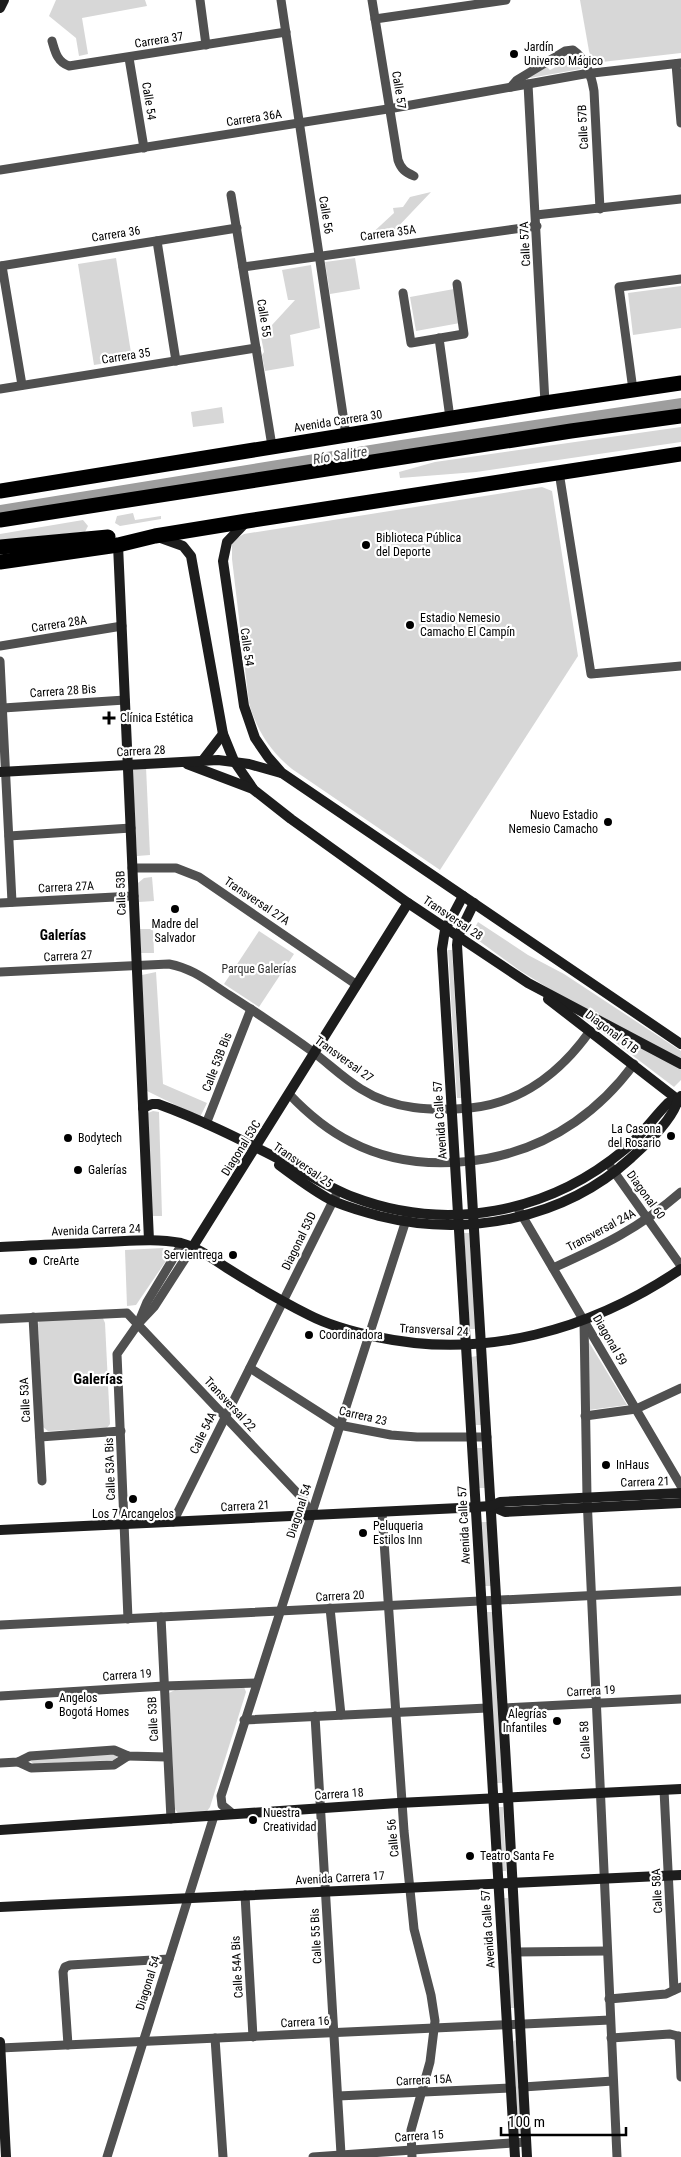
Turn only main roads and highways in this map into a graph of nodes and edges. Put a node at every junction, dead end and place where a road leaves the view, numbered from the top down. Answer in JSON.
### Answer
{"nodes":[{"id":1,"x":4,"y":0,"type":"edge"},
{"id":2,"x":0,"y":8,"type":"edge"},
{"id":3,"x":681,"y":383,"type":"edge"},
{"id":4,"x":681,"y":416,"type":"edge"},
{"id":5,"x":681,"y":454,"type":"edge"},
{"id":6,"x":0,"y":491,"type":"edge"},
{"id":7,"x":0,"y":520,"type":"edge"},
{"id":8,"x":247,"y":521,"type":"junction"},
{"id":9,"x":155,"y":536,"type":"junction"},
{"id":10,"x":118,"y":545,"type":"junction"},
{"id":11,"x":0,"y":547,"type":"edge"},
{"id":12,"x":0,"y":562,"type":"edge"},
{"id":13,"x":222,"y":734,"type":"junction"},
{"id":14,"x":203,"y":760,"type":"junction"},
{"id":15,"x":179,"y":762,"type":"junction"},
{"id":16,"x":234,"y":762,"type":"junction"},
{"id":17,"x":128,"y":765,"type":"junction"},
{"id":18,"x":3,"y":772,"type":"edge"},
{"id":19,"x":282,"y":773,"type":"junction"},
{"id":20,"x":254,"y":790,"type":"junction"},
{"id":21,"x":463,"y":896,"type":"junction"},
{"id":22,"x":408,"y":903,"type":"junction"},
{"id":23,"x":474,"y":903,"type":"junction"},
{"id":24,"x":446,"y":928,"type":"junction"},
{"id":25,"x":458,"y":936,"type":"junction"},
{"id":26,"x":528,"y":983,"type":"junction"},
{"id":27,"x":681,"y":1044,"type":"edge"},
{"id":28,"x":681,"y":1064,"type":"edge"},
{"id":29,"x":680,"y":1099,"type":"edge"},
{"id":30,"x":143,"y":1108,"type":"junction"},
{"id":31,"x":256,"y":1148,"type":"junction"},
{"id":32,"x":611,"y":1167,"type":"junction"},
{"id":33,"x":407,"y":1216,"type":"junction"},
{"id":34,"x":474,"y":1219,"type":"junction"},
{"id":35,"x":459,"y":1220,"type":"junction"},
{"id":36,"x":149,"y":1240,"type":"junction"},
{"id":37,"x":0,"y":1247,"type":"edge"},
{"id":38,"x":192,"y":1248,"type":"junction"},
{"id":39,"x":681,"y":1267,"type":"edge"},
{"id":40,"x":481,"y":1343,"type":"junction"},
{"id":41,"x":466,"y":1344,"type":"junction"},
{"id":42,"x":681,"y":1493,"type":"edge"},
{"id":43,"x":681,"y":1504,"type":"edge"},
{"id":44,"x":491,"y":1506,"type":"junction"},
{"id":45,"x":476,"y":1507,"type":"junction"},
{"id":46,"x":0,"y":1530,"type":"edge"},
{"id":47,"x":681,"y":1790,"type":"edge"},
{"id":48,"x":508,"y":1797,"type":"junction"},
{"id":49,"x":493,"y":1798,"type":"junction"},
{"id":50,"x":0,"y":1830,"type":"edge"},
{"id":51,"x":681,"y":1876,"type":"edge"},
{"id":52,"x":512,"y":1883,"type":"junction"},
{"id":53,"x":498,"y":1884,"type":"junction"},
{"id":54,"x":0,"y":1907,"type":"edge"},
{"id":55,"x":0,"y":2042,"type":"edge"},
{"id":56,"x":0,"y":2048,"type":"edge"},
{"id":57,"x":6,"y":2157,"type":"edge"},
{"id":58,"x":515,"y":2157,"type":"edge"},
{"id":59,"x":527,"y":2157,"type":"edge"}],
"edges":[{"from":1,"to":2,"type":"main road"},
{"from":3,"to":6,"type":"highway","name":"Avenida Carrera 30"},
{"from":4,"to":7,"type":"highway"},
{"from":5,"to":8,"type":"highway"},
{"from":8,"to":9,"type":"highway"},
{"from":8,"to":19,"type":"main road","name":"Calle 54"},
{"from":9,"to":10,"type":"highway"},
{"from":9,"to":11,"type":"highway"},
{"from":9,"to":13,"type":"main road"},
{"from":10,"to":12,"type":"highway"},
{"from":10,"to":17,"type":"main road","name":"Calle 53B"},
{"from":13,"to":14,"type":"main road"},
{"from":13,"to":16,"type":"main road"},
{"from":14,"to":15,"type":"main road","name":"Carrera 28"},
{"from":14,"to":16,"type":"main road","name":"Carrera 28"},
{"from":15,"to":17,"type":"main road","name":"Carrera 28"},
{"from":15,"to":20,"type":"main road"},
{"from":16,"to":19,"type":"main road","name":"Carrera 28"},
{"from":16,"to":20,"type":"main road","name":"Transversal 28"},
{"from":17,"to":18,"type":"main road","name":"Carrera 28"},
{"from":17,"to":30,"type":"main road","name":"Calle 53B"},
{"from":19,"to":21,"type":"main road","name":"Transversal 28"},
{"from":20,"to":22,"type":"main road","name":"Transversal 28"},
{"from":21,"to":23,"type":"main road","name":"Transversal 28"},
{"from":21,"to":24,"type":"main road","name":"Avenida Calle 57"},
{"from":22,"to":24,"type":"main road","name":"Transversal 28"},
{"from":22,"to":31,"type":"main road","name":"Diagonal 53C"},
{"from":23,"to":25,"type":"main road"},
{"from":23,"to":27,"type":"main road","name":"Transversal 28"},
{"from":24,"to":25,"type":"main road","name":"Transversal 28"},
{"from":24,"to":35,"type":"main road","name":"Avenida Calle 57"},
{"from":25,"to":26,"type":"main road","name":"Transversal 28"},
{"from":25,"to":34,"type":"main road"},
{"from":26,"to":28,"type":"main road","name":"Transversal 28"},
{"from":26,"to":29,"type":"main road","name":"Diagonal 61B"},
{"from":29,"to":32,"type":"main road","name":"Transversal 25"},
{"from":30,"to":31,"type":"main road","name":"Transversal 25"},
{"from":30,"to":36,"type":"main road","name":"Calle 53B"},
{"from":31,"to":33,"type":"main road","name":"Transversal 25"},
{"from":31,"to":33,"type":"main road","name":"Transversal 25"},
{"from":31,"to":38,"type":"main road","name":"Diagonal 53C"},
{"from":32,"to":34,"type":"main road","name":"Transversal 25"},
{"from":32,"to":34,"type":"main road","name":"Transversal 25"},
{"from":33,"to":35,"type":"main road","name":"Transversal 25"},
{"from":34,"to":35,"type":"main road","name":"Transversal 25"},
{"from":34,"to":40,"type":"main road"},
{"from":35,"to":41,"type":"main road","name":"Avenida Calle 57"},
{"from":36,"to":37,"type":"main road","name":"Avenida Carrera 24"},
{"from":36,"to":38,"type":"main road","name":"Avenida Carrera 24"},
{"from":38,"to":41,"type":"main road","name":"Transversal 24"},
{"from":39,"to":40,"type":"main road","name":"Transversal 24"},
{"from":40,"to":41,"type":"main road","name":"Transversal 24"},
{"from":40,"to":44,"type":"main road"},
{"from":41,"to":45,"type":"main road","name":"Avenida Calle 57"},
{"from":42,"to":44,"type":"main road","name":"Carrera 21"},
{"from":43,"to":44,"type":"main road","name":"Carrera 21"},
{"from":44,"to":45,"type":"main road","name":"Carrera 21"},
{"from":44,"to":48,"type":"main road"},
{"from":45,"to":46,"type":"main road","name":"Carrera 21"},
{"from":45,"to":49,"type":"main road","name":"Avenida Calle 57"},
{"from":47,"to":48,"type":"main road","name":"Carrera 18"},
{"from":48,"to":49,"type":"main road","name":"Carrera 18"},
{"from":48,"to":52,"type":"main road"},
{"from":49,"to":50,"type":"main road","name":"Carrera 18"},
{"from":49,"to":53,"type":"main road","name":"Avenida Calle 57"},
{"from":51,"to":52,"type":"main road","name":"Avenida Carrera 17"},
{"from":52,"to":53,"type":"main road","name":"Avenida Carrera 17"},
{"from":52,"to":59,"type":"main road"},
{"from":53,"to":54,"type":"main road","name":"Avenida Carrera 17"},
{"from":53,"to":58,"type":"main road","name":"Avenida Calle 57"},
{"from":55,"to":56,"type":"main road"},
{"from":56,"to":57,"type":"main road"}]}
